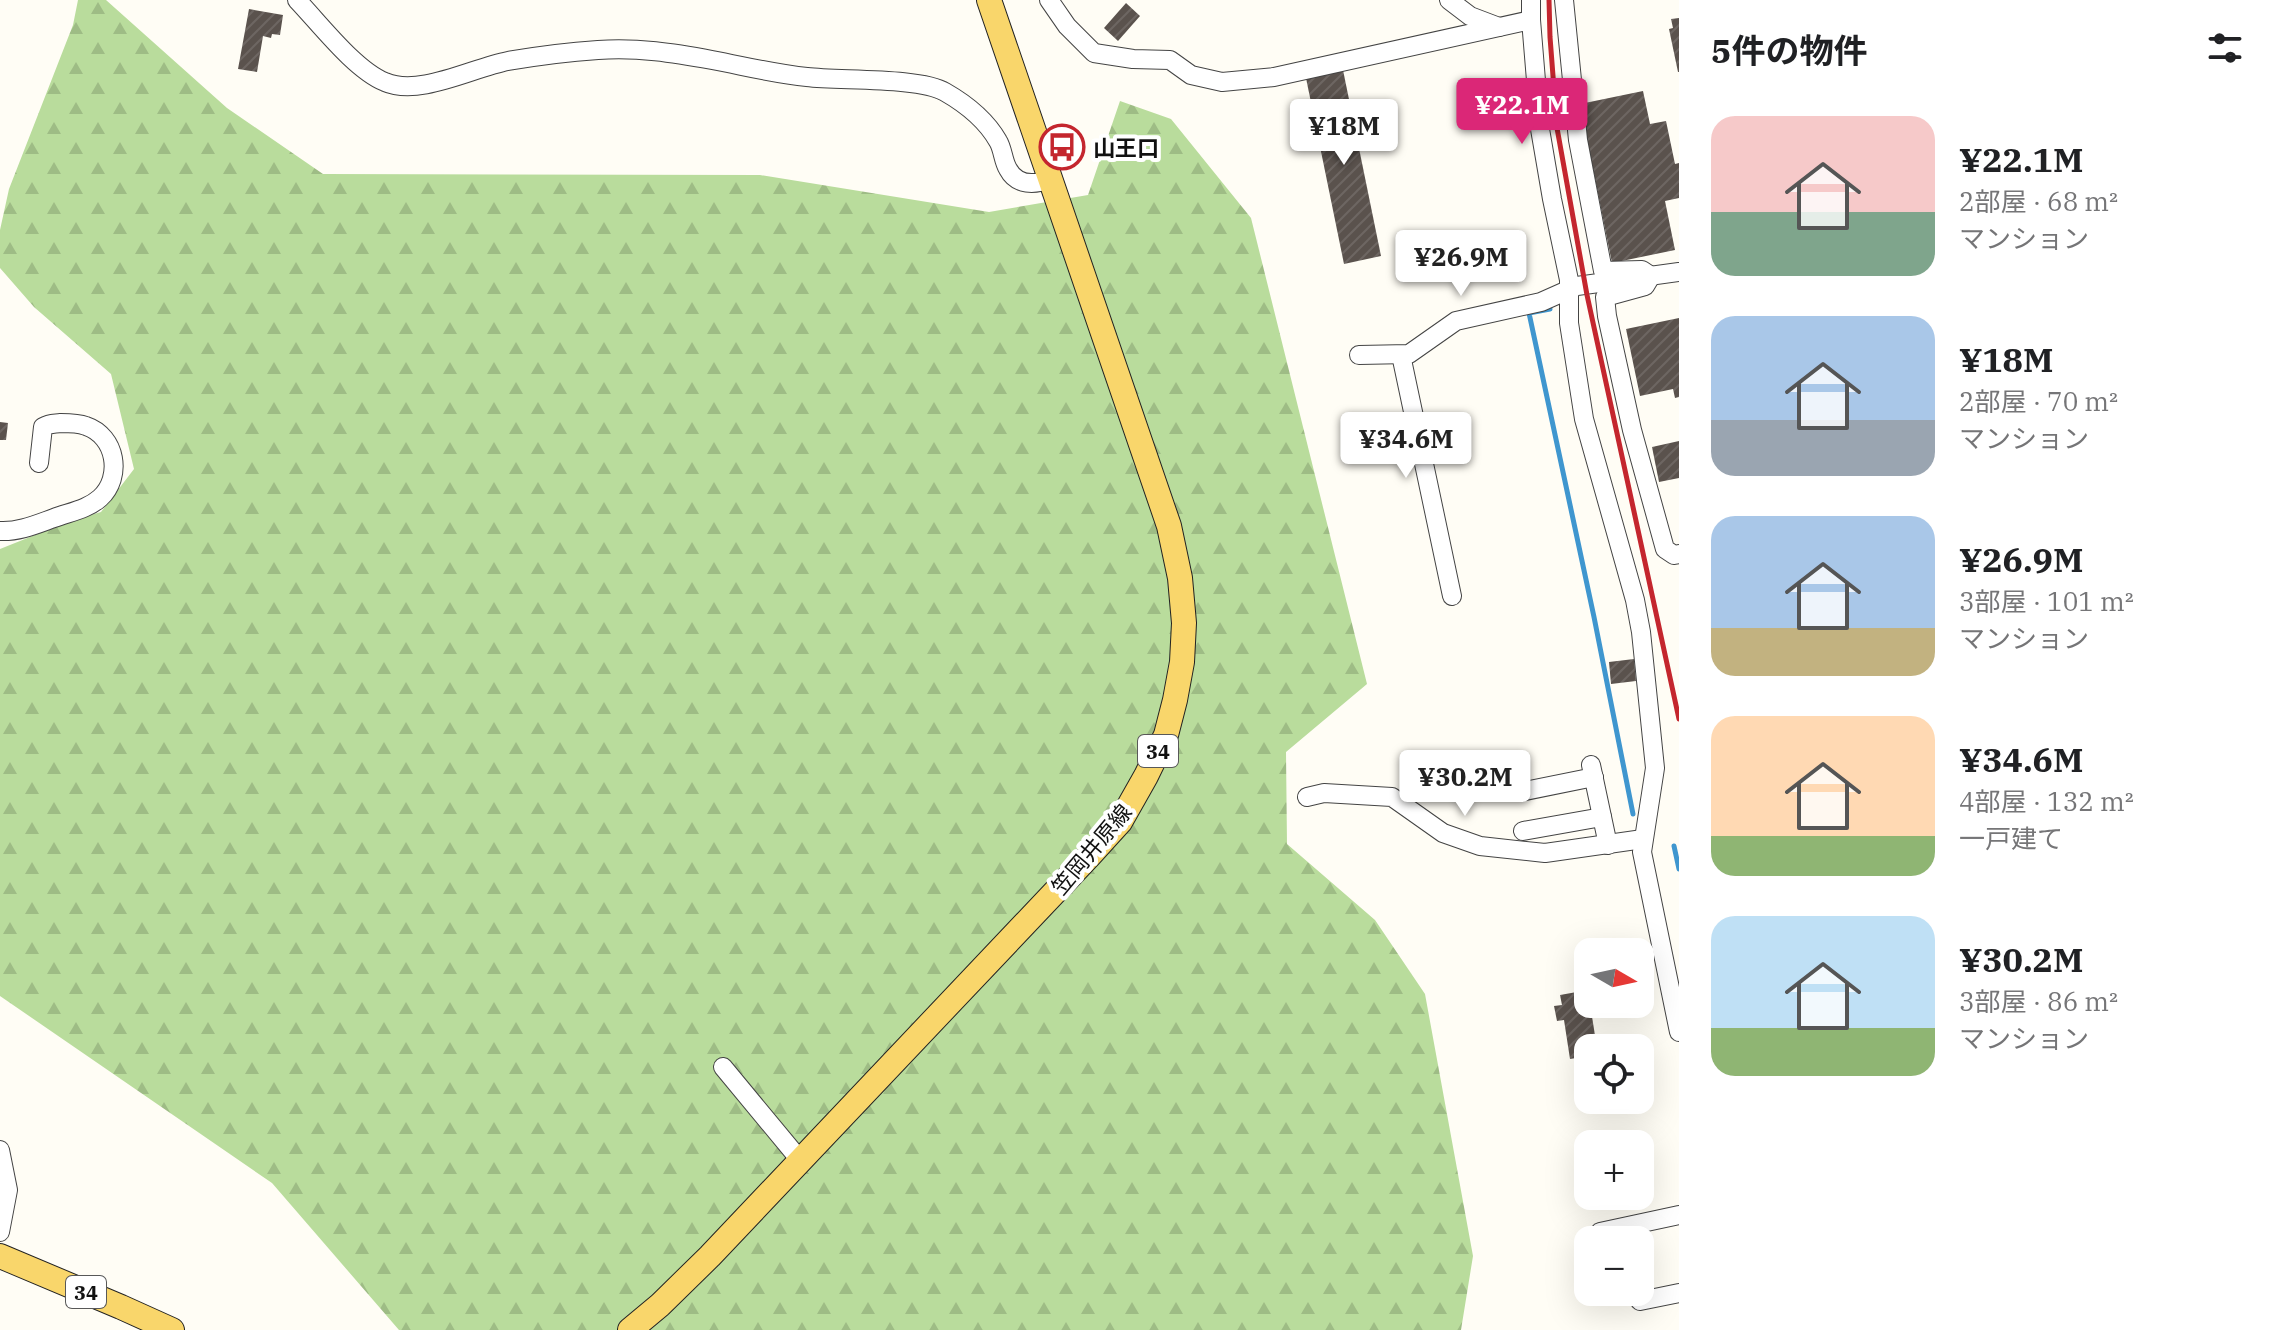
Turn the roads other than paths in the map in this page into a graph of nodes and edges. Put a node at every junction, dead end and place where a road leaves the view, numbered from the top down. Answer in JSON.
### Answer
{"nodes":[{"id":1,"x":297,"y":0,"type":"edge"},
{"id":2,"x":989,"y":0,"type":"edge"},
{"id":3,"x":1049,"y":0,"type":"edge"},
{"id":4,"x":1531,"y":0,"type":"edge"},
{"id":5,"x":1564,"y":0,"type":"edge"},
{"id":6,"x":1452,"y":2,"type":"edge"},
{"id":7,"x":1531,"y":20,"type":"junction"},
{"id":8,"x":1499,"y":27,"type":"junction"},
{"id":9,"x":1050,"y":179,"type":"junction"},
{"id":10,"x":1679,"y":272,"type":"edge"},
{"id":11,"x":1651,"y":276,"type":"junction"},
{"id":12,"x":1569,"y":290,"type":"junction"},
{"id":13,"x":1359,"y":355,"type":"dead end"},
{"id":14,"x":1401,"y":355,"type":"junction"},
{"id":15,"x":39,"y":463,"type":"dead end"},
{"id":16,"x":0,"y":531,"type":"edge"},
{"id":17,"x":1679,"y":554,"type":"edge"},
{"id":18,"x":1452,"y":596,"type":"dead end"},
{"id":19,"x":1520,"y":792,"type":"dead end"},
{"id":20,"x":1307,"y":797,"type":"dead end"},
{"id":21,"x":1602,"y":817,"type":"junction"},
{"id":22,"x":1523,"y":831,"type":"dead end"},
{"id":23,"x":1643,"y":839,"type":"junction"},
{"id":24,"x":1608,"y":845,"type":"junction"},
{"id":25,"x":1679,"y":1032,"type":"edge"},
{"id":26,"x":723,"y":1067,"type":"dead end"},
{"id":27,"x":0,"y":1150,"type":"edge"},
{"id":28,"x":800,"y":1160,"type":"junction"},
{"id":29,"x":1679,"y":1215,"type":"edge"},
{"id":30,"x":1628,"y":1226,"type":"edge"},
{"id":31,"x":0,"y":1232,"type":"edge"},
{"id":32,"x":0,"y":1256,"type":"edge"},
{"id":33,"x":1679,"y":1293,"type":"edge"},
{"id":34,"x":1654,"y":1298,"type":"edge"},
{"id":35,"x":172,"y":1330,"type":"edge"},
{"id":36,"x":630,"y":1330,"type":"edge"}],
"edges":[{"from":1,"to":9,"type":"street"},
{"from":2,"to":9,"type":"main road","name":"笠岡井原線","number":"34"},
{"from":3,"to":8,"type":"street"},
{"from":4,"to":7,"type":"street"},
{"from":5,"to":11,"type":"street"},
{"from":6,"to":8,"type":"street"},
{"from":7,"to":8,"type":"street"},
{"from":7,"to":12,"type":"street"},
{"from":9,"to":28,"type":"main road","name":"笠岡井原線","number":"34"},
{"from":10,"to":11,"type":"street"},
{"from":11,"to":12,"type":"street"},
{"from":11,"to":17,"type":"street"},
{"from":12,"to":14,"type":"street"},
{"from":12,"to":23,"type":"street"},
{"from":13,"to":14,"type":"street"},
{"from":14,"to":18,"type":"street"},
{"from":15,"to":16,"type":"street"},
{"from":19,"to":21,"type":"street"},
{"from":20,"to":24,"type":"street"},
{"from":21,"to":22,"type":"street"},
{"from":21,"to":24,"type":"street"},
{"from":23,"to":24,"type":"street"},
{"from":23,"to":25,"type":"street"},
{"from":26,"to":28,"type":"street"},
{"from":27,"to":31,"type":"street"},
{"from":28,"to":36,"type":"main road","name":"笠岡井原線","number":"34"},
{"from":29,"to":30,"type":"street"},
{"from":32,"to":35,"type":"main road","number":"34"},
{"from":33,"to":34,"type":"street"}]}
